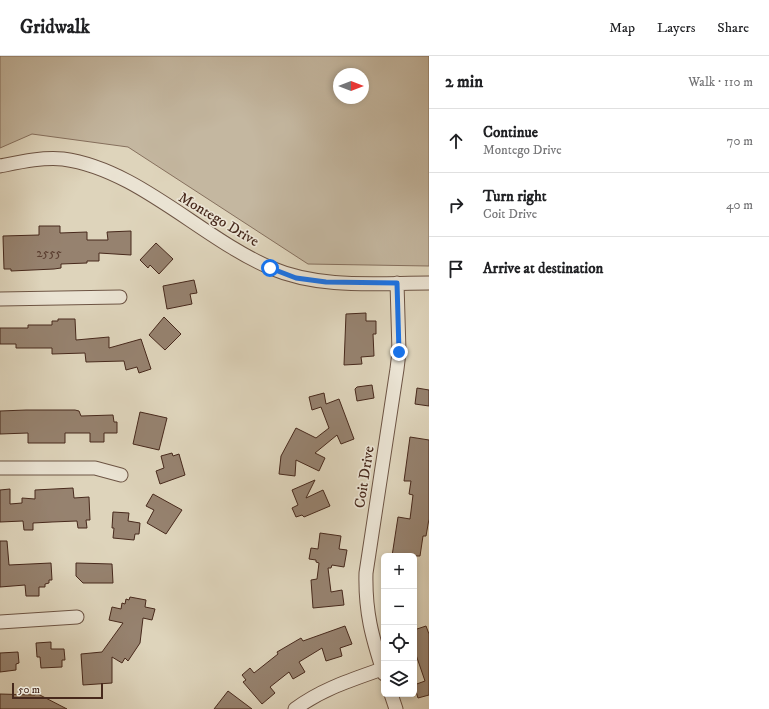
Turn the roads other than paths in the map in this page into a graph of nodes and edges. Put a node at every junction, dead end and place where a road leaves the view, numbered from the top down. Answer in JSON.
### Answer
{"nodes":[{"id":1,"x":0,"y":166,"type":"edge"},
{"id":2,"x":397,"y":283,"type":"junction"},
{"id":3,"x":429,"y":283,"type":"edge"},
{"id":4,"x":120,"y":297,"type":"dead end"},
{"id":5,"x":0,"y":299,"type":"edge"},
{"id":6,"x":0,"y":468,"type":"edge"},
{"id":7,"x":121,"y":475,"type":"dead end"},
{"id":8,"x":77,"y":617,"type":"dead end"},
{"id":9,"x":0,"y":622,"type":"edge"},
{"id":10,"x":381,"y":664,"type":"edge"},
{"id":11,"x":381,"y":672,"type":"edge"},
{"id":12,"x":392,"y":697,"type":"edge"},
{"id":13,"x":295,"y":709,"type":"edge"},
{"id":14,"x":396,"y":709,"type":"edge"}],
"edges":[{"from":1,"to":2,"type":"street","name":"Montego Drive"},
{"from":2,"to":3,"type":"street","name":"Montego Drive"},
{"from":2,"to":10,"type":"street","name":"Coit Drive"},
{"from":4,"to":5,"type":"street"},
{"from":6,"to":7,"type":"street"},
{"from":8,"to":9,"type":"street"},
{"from":11,"to":13,"type":"street"},
{"from":12,"to":14,"type":"street"}]}
